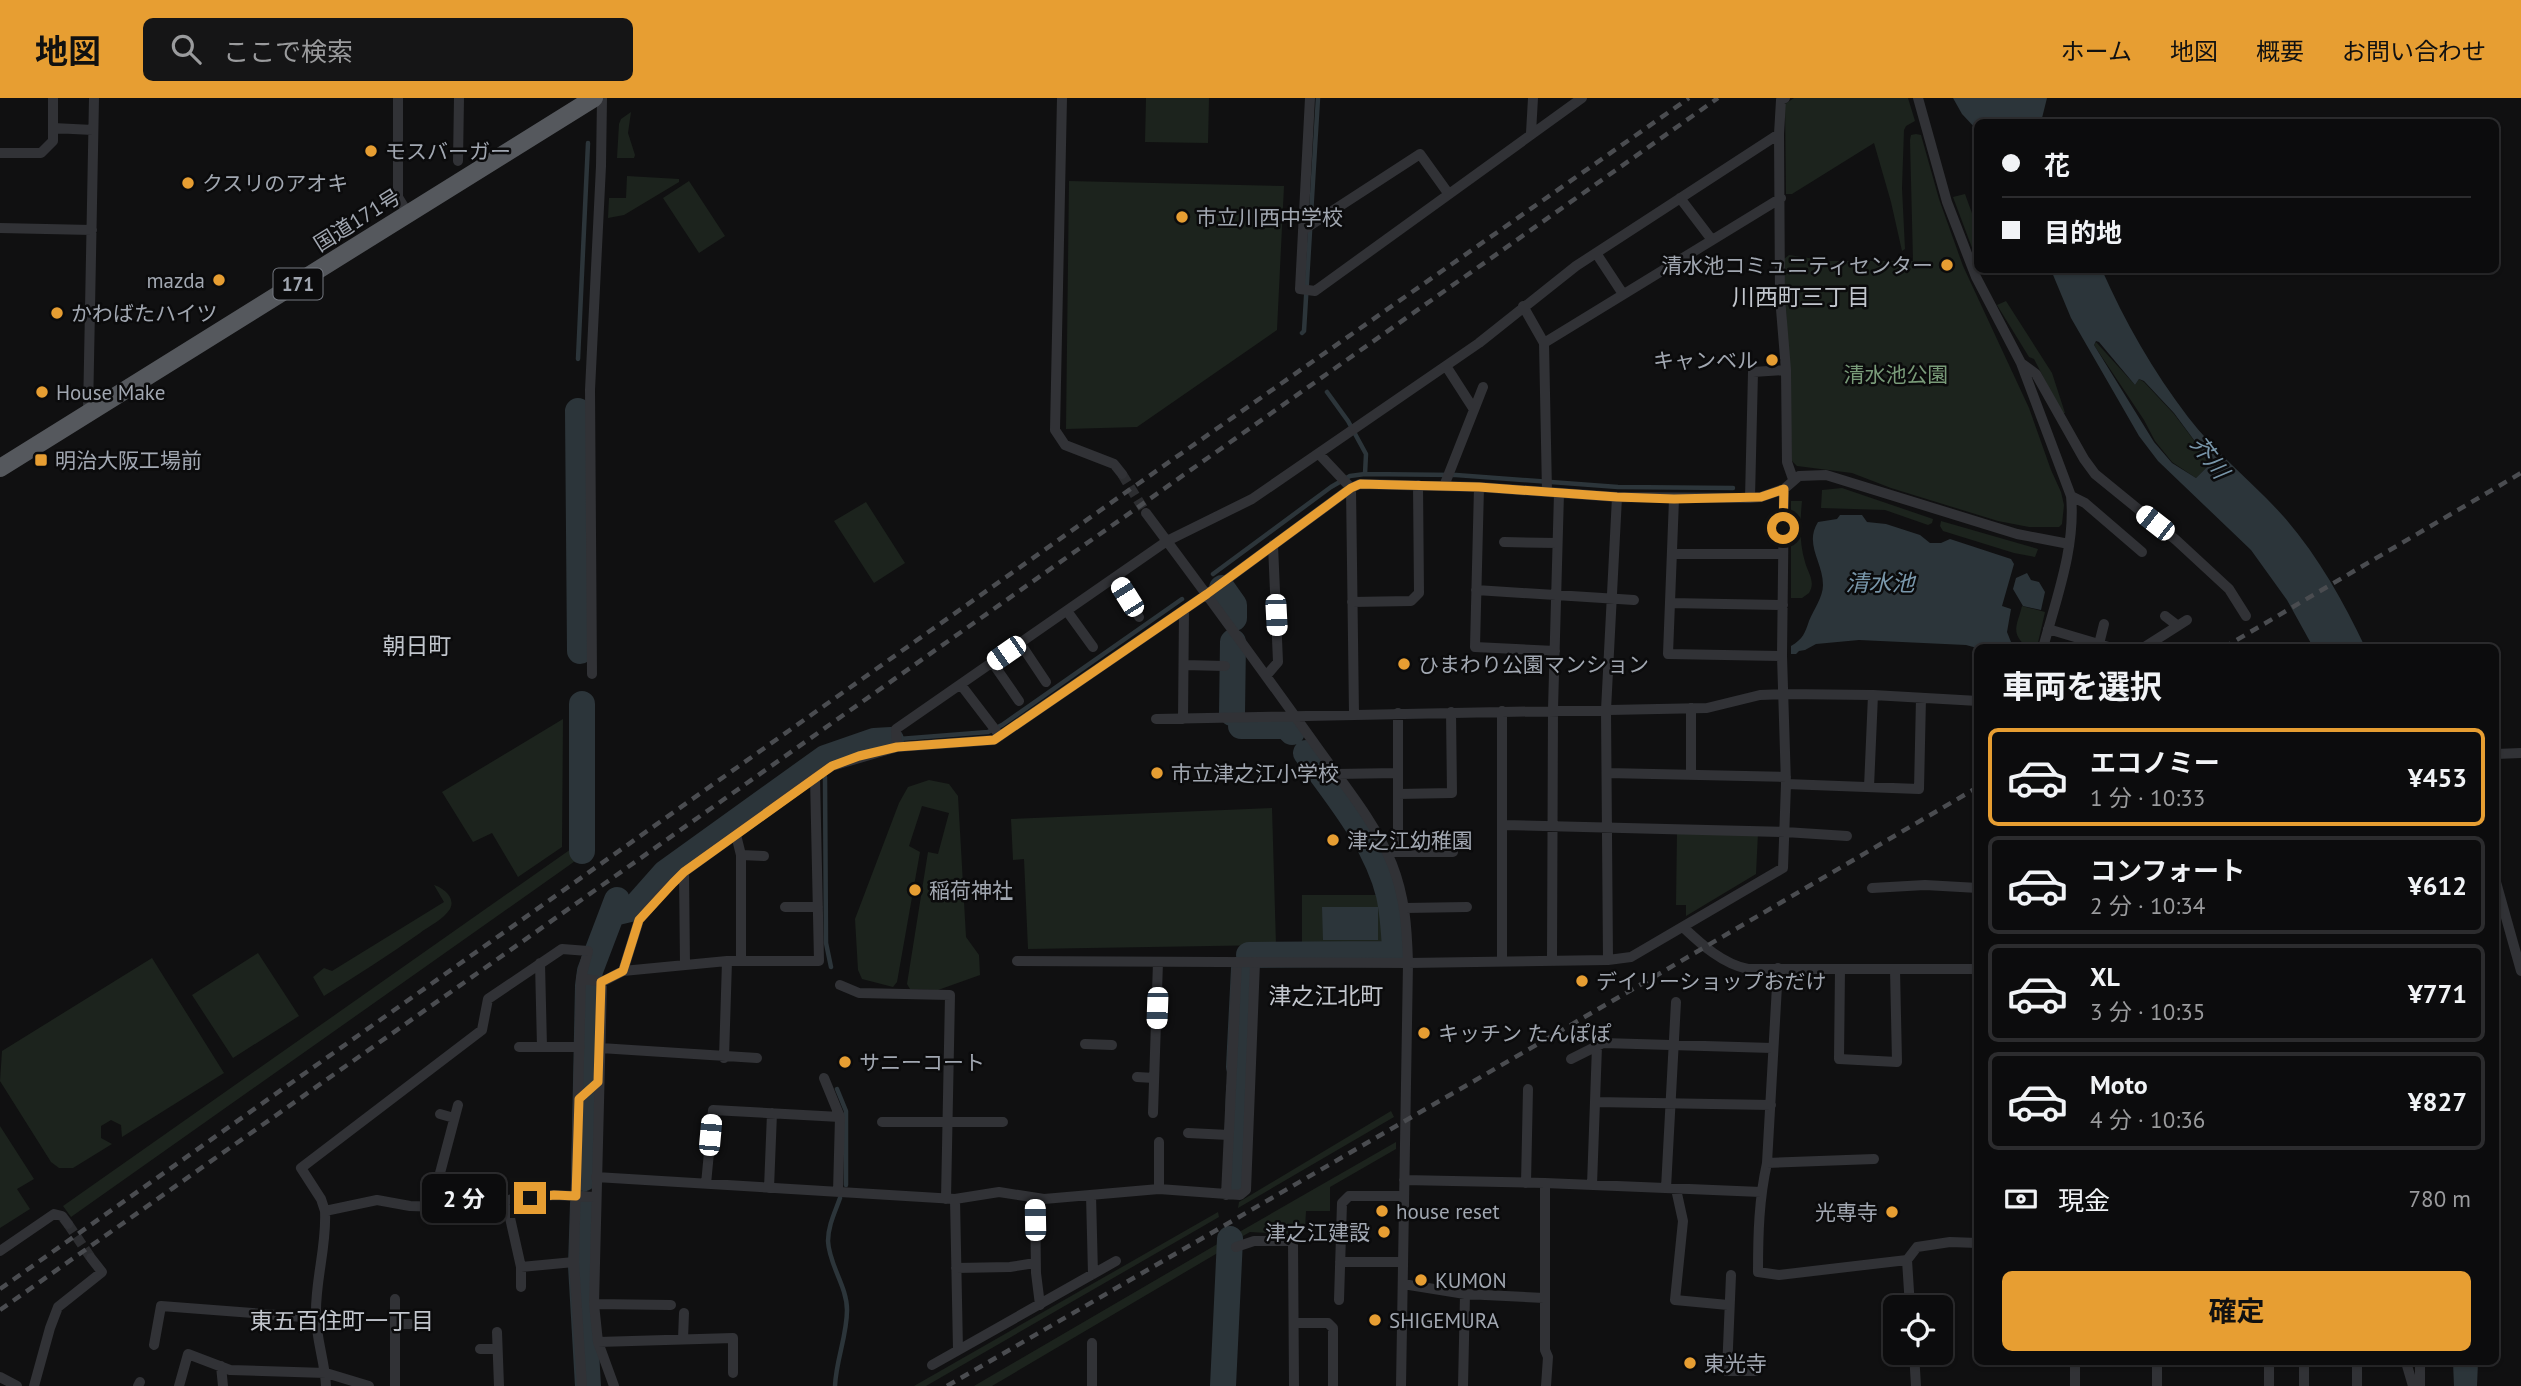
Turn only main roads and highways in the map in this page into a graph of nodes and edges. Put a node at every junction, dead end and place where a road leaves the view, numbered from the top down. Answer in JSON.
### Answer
{"nodes":[{"id":1,"x":594,"y":98,"type":"edge"},
{"id":2,"x":0,"y":468,"type":"edge"}],
"edges":[{"from":1,"to":2,"type":"highway","name":"国道171号","number":"171"}]}
